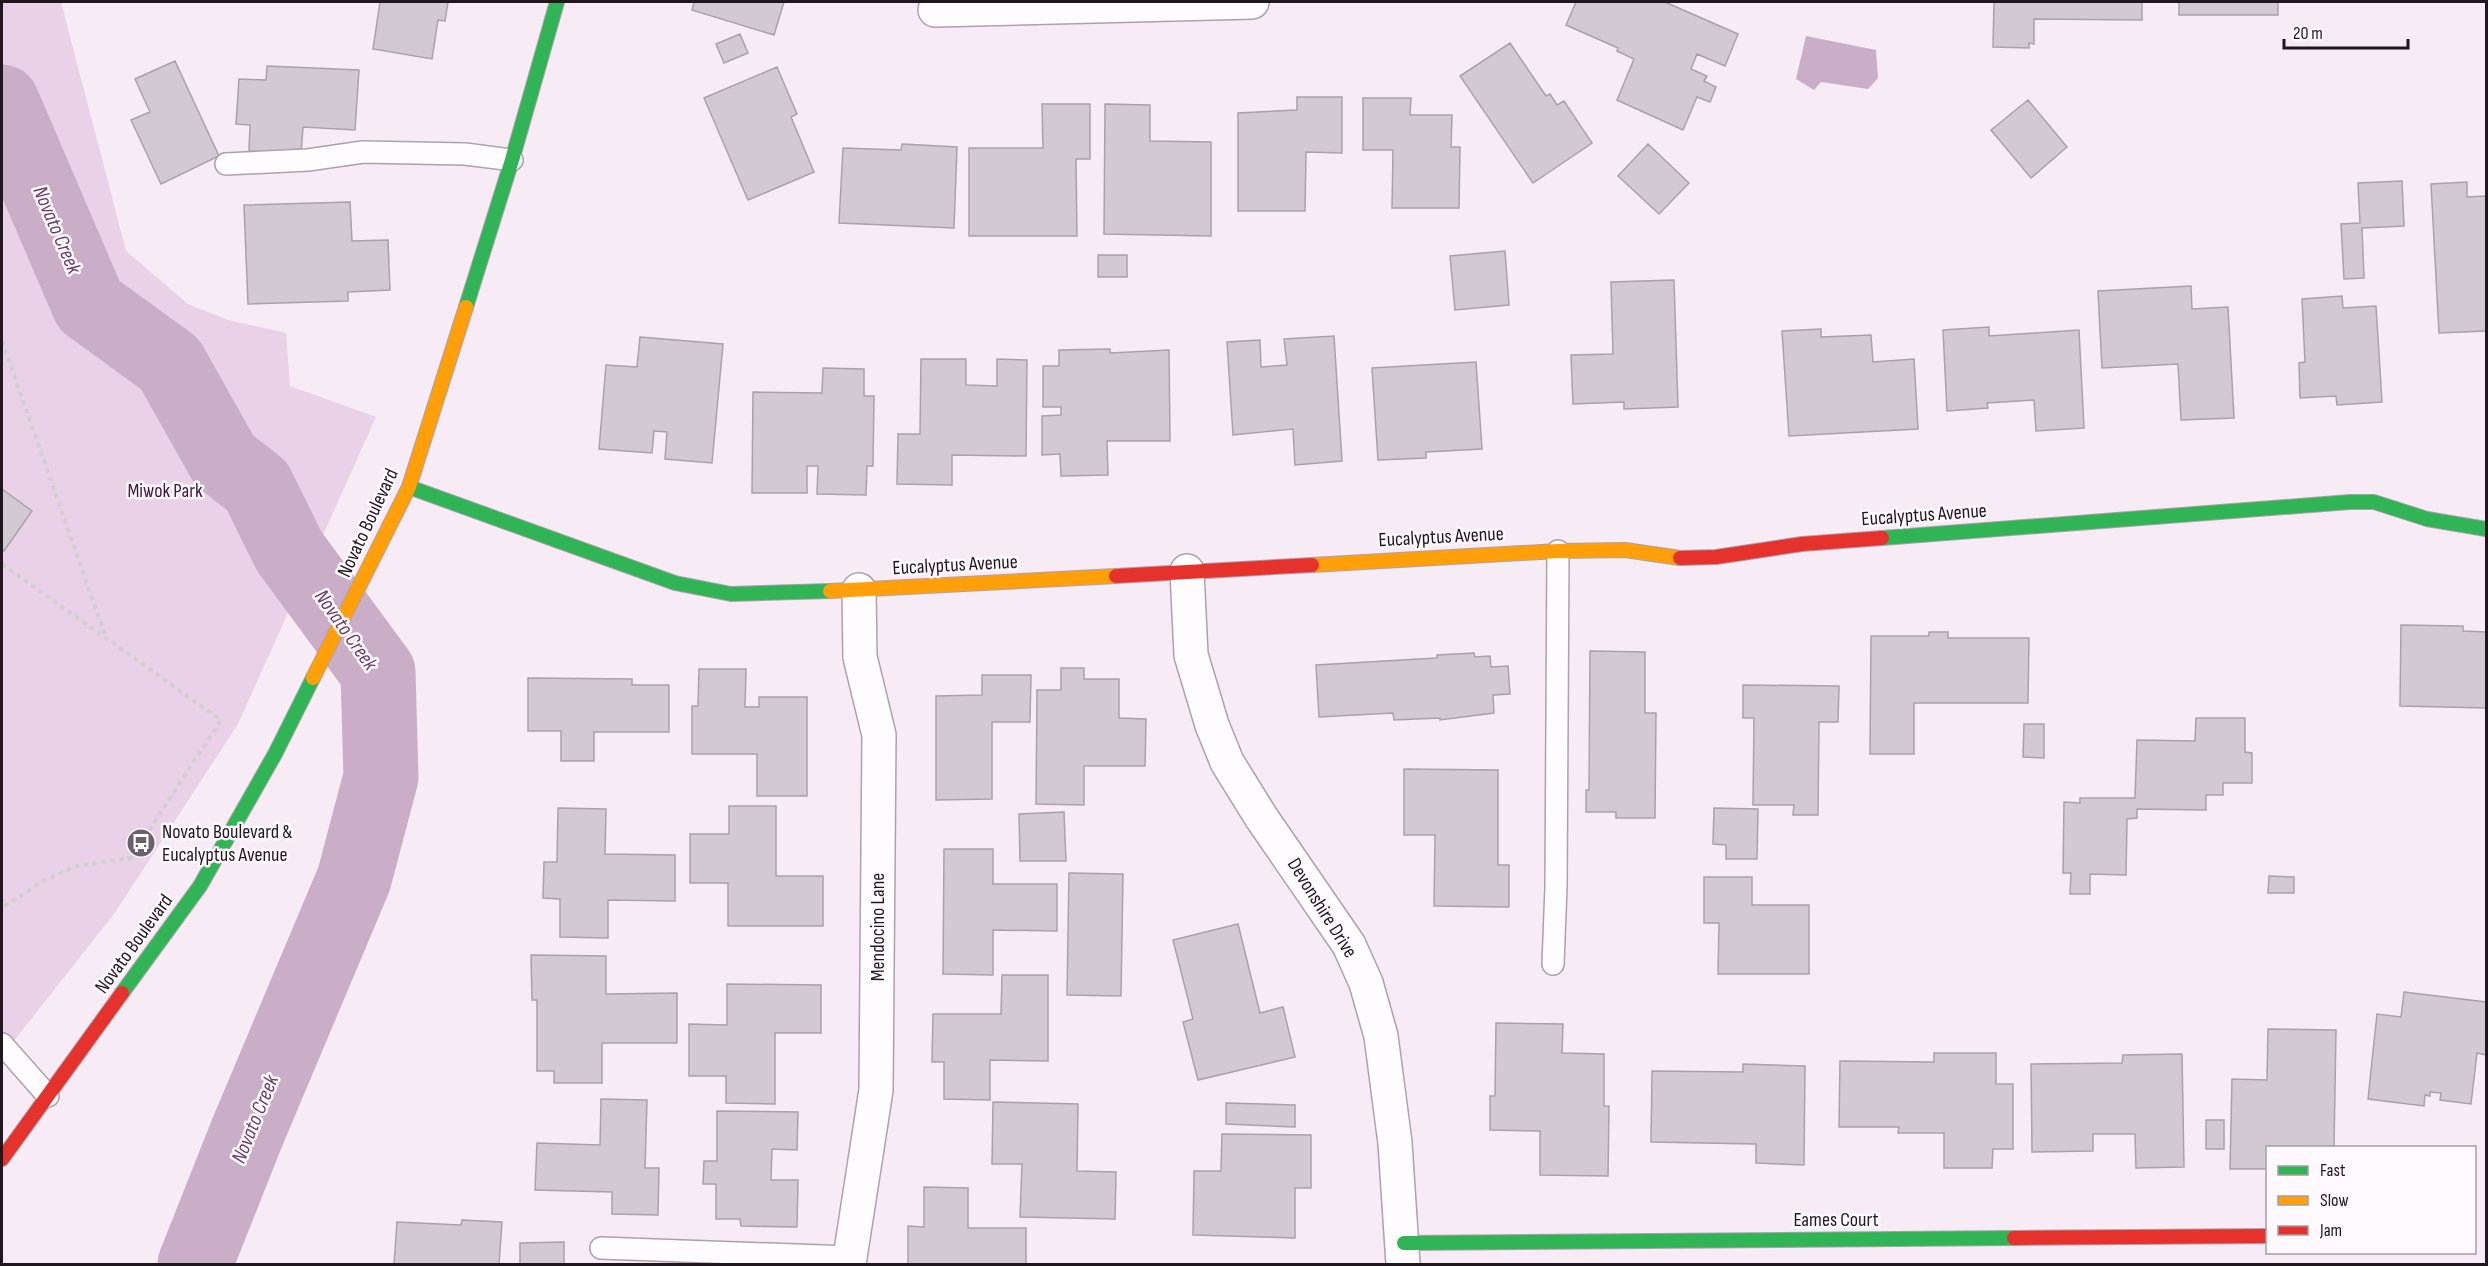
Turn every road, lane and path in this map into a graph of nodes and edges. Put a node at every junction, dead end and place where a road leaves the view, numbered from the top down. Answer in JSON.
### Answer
{"nodes":[{"id":1,"x":556,"y":2,"type":"edge"},
{"id":2,"x":1252,"y":2,"type":"edge"},
{"id":3,"x":935,"y":10,"type":"dead end"},
{"id":4,"x":512,"y":160,"type":"junction"},
{"id":5,"x":226,"y":164,"type":"dead end"},
{"id":6,"x":2,"y":341,"type":"edge"},
{"id":7,"x":409,"y":487,"type":"junction"},
{"id":8,"x":2487,"y":529,"type":"edge"},
{"id":9,"x":1558,"y":551,"type":"junction"},
{"id":10,"x":2,"y":564,"type":"edge"},
{"id":11,"x":1187,"y":571,"type":"junction"},
{"id":12,"x":859,"y":590,"type":"junction"},
{"id":13,"x":106,"y":639,"type":"junction"},
{"id":14,"x":2,"y":908,"type":"edge"},
{"id":15,"x":1553,"y":964,"type":"dead end"},
{"id":16,"x":2,"y":1044,"type":"edge"},
{"id":17,"x":48,"y":1096,"type":"junction"},
{"id":18,"x":2,"y":1158,"type":"edge"},
{"id":19,"x":2266,"y":1236,"type":"edge"},
{"id":20,"x":601,"y":1248,"type":"dead end"},
{"id":21,"x":1404,"y":1254,"type":"edge"},
{"id":22,"x":849,"y":1261,"type":"edge"}],
"edges":[{"from":1,"to":4,"type":"street","name":"Novato Boulevard"},
{"from":2,"to":3,"type":"street"},
{"from":4,"to":5,"type":"lane"},
{"from":4,"to":7,"type":"street","name":"Novato Boulevard"},
{"from":6,"to":13,"type":"path"},
{"from":7,"to":12,"type":"street","name":"Eucalyptus Avenue"},
{"from":7,"to":17,"type":"street","name":"Novato Boulevard"},
{"from":8,"to":9,"type":"street","name":"Eucalyptus Avenue"},
{"from":9,"to":11,"type":"street","name":"Eucalyptus Avenue"},
{"from":9,"to":15,"type":"lane"},
{"from":10,"to":13,"type":"path"},
{"from":11,"to":12,"type":"street","name":"Eucalyptus Avenue"},
{"from":11,"to":21,"type":"street","name":"Devonshire Drive"},
{"from":12,"to":22,"type":"street","name":"Mendocino Lane"},
{"from":13,"to":14,"type":"path"},
{"from":16,"to":17,"type":"lane"},
{"from":17,"to":18,"type":"street","name":"Novato Boulevard"},
{"from":19,"to":21,"type":"street","name":"Eames Court"},
{"from":20,"to":22,"type":"lane"}]}
